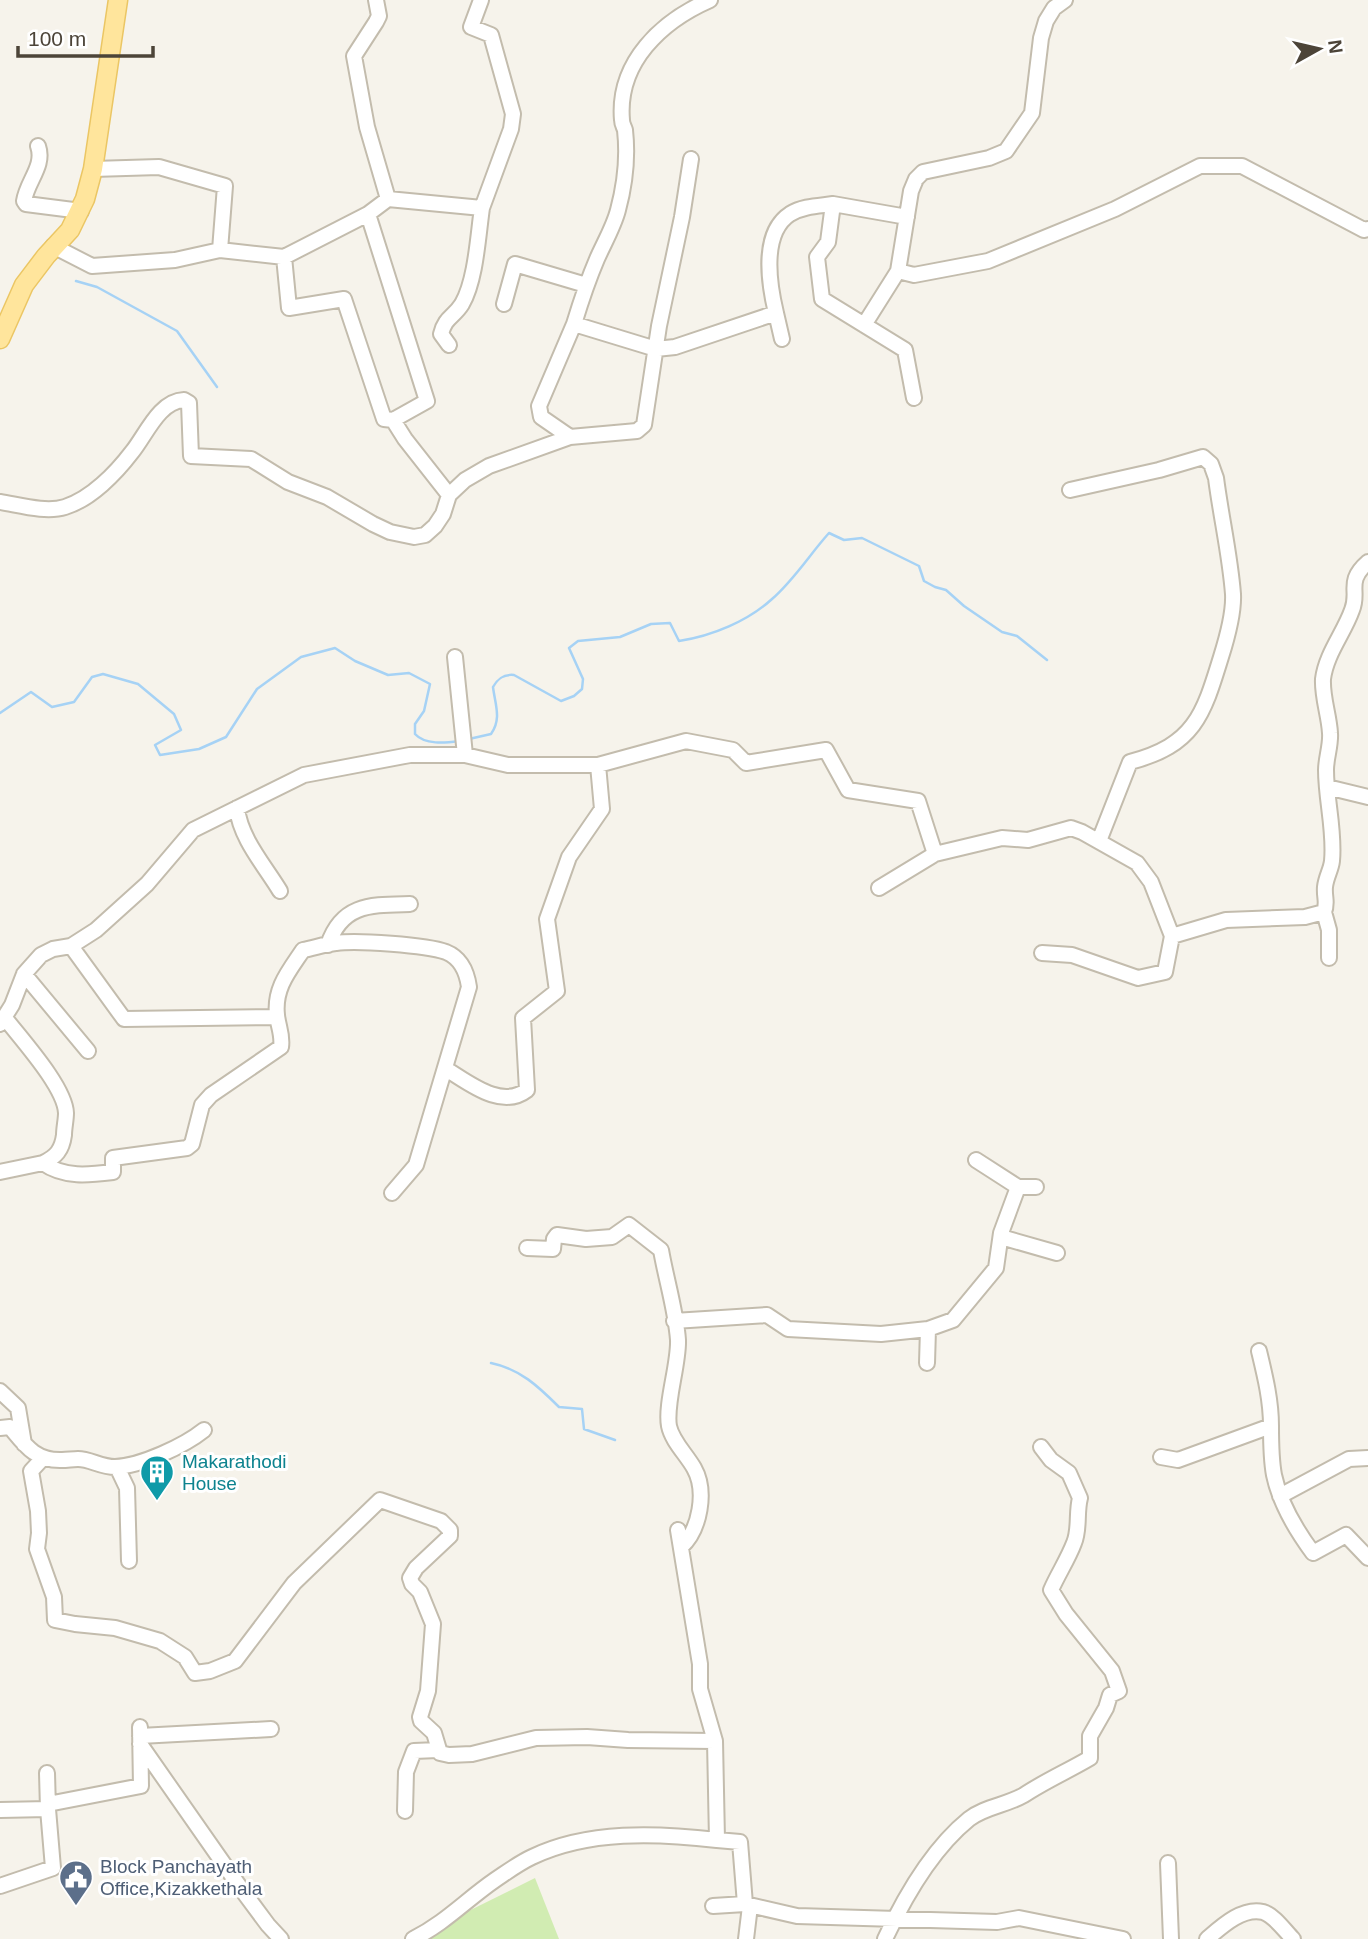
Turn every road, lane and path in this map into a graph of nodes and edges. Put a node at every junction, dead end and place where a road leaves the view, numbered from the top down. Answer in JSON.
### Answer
{"nodes":[{"id":1,"x":118,"y":0,"type":"edge"},
{"id":2,"x":376,"y":0,"type":"edge"},
{"id":3,"x":481,"y":0,"type":"edge"},
{"id":4,"x":710,"y":0,"type":"edge"},
{"id":5,"x":1065,"y":0,"type":"edge"},
{"id":6,"x":37,"y":146,"type":"dead end"},
{"id":7,"x":691,"y":159,"type":"dead end"},
{"id":8,"x":93,"y":169,"type":"junction"},
{"id":9,"x":388,"y":200,"type":"junction"},
{"id":10,"x":833,"y":204,"type":"junction"},
{"id":11,"x":482,"y":208,"type":"junction"},
{"id":12,"x":81,"y":211,"type":"junction"},
{"id":13,"x":368,"y":214,"type":"junction"},
{"id":14,"x":907,"y":217,"type":"junction"},
{"id":15,"x":1368,"y":229,"type":"edge"},
{"id":16,"x":53,"y":246,"type":"junction"},
{"id":17,"x":220,"y":250,"type":"junction"},
{"id":18,"x":284,"y":257,"type":"junction"},
{"id":19,"x":898,"y":271,"type":"junction"},
{"id":20,"x":586,"y":285,"type":"junction"},
{"id":21,"x":504,"y":304,"type":"dead end"},
{"id":22,"x":776,"y":313,"type":"junction"},
{"id":23,"x":574,"y":324,"type":"junction"},
{"id":24,"x":864,"y":325,"type":"junction"},
{"id":25,"x":0,"y":339,"type":"edge"},
{"id":26,"x":782,"y":339,"type":"dead end"},
{"id":27,"x":449,"y":345,"type":"dead end"},
{"id":28,"x":656,"y":349,"type":"junction"},
{"id":29,"x":914,"y":398,"type":"dead end"},
{"id":30,"x":393,"y":420,"type":"junction"},
{"id":31,"x":570,"y":437,"type":"junction"},
{"id":32,"x":1070,"y":490,"type":"dead end"},
{"id":33,"x":449,"y":495,"type":"junction"},
{"id":34,"x":0,"y":502,"type":"edge"},
{"id":35,"x":1368,"y":562,"type":"edge"},
{"id":36,"x":455,"y":657,"type":"dead end"},
{"id":37,"x":465,"y":751,"type":"junction"},
{"id":38,"x":598,"y":765,"type":"junction"},
{"id":39,"x":1327,"y":787,"type":"junction"},
{"id":40,"x":1368,"y":797,"type":"edge"},
{"id":41,"x":237,"y":808,"type":"junction"},
{"id":42,"x":1098,"y":841,"type":"junction"},
{"id":43,"x":935,"y":854,"type":"junction"},
{"id":44,"x":879,"y":888,"type":"dead end"},
{"id":45,"x":280,"y":891,"type":"dead end"},
{"id":46,"x":410,"y":904,"type":"dead end"},
{"id":47,"x":1324,"y":912,"type":"junction"},
{"id":48,"x":1172,"y":936,"type":"junction"},
{"id":49,"x":328,"y":945,"type":"junction"},
{"id":50,"x":71,"y":946,"type":"junction"},
{"id":51,"x":1042,"y":953,"type":"dead end"},
{"id":52,"x":1329,"y":958,"type":"dead end"},
{"id":53,"x":24,"y":974,"type":"junction"},
{"id":54,"x":277,"y":1017,"type":"junction"},
{"id":55,"x":3,"y":1021,"type":"edge"},
{"id":56,"x":88,"y":1051,"type":"dead end"},
{"id":57,"x":446,"y":1069,"type":"junction"},
{"id":58,"x":976,"y":1160,"type":"dead end"},
{"id":59,"x":43,"y":1163,"type":"junction"},
{"id":60,"x":0,"y":1172,"type":"edge"},
{"id":61,"x":1036,"y":1186,"type":"dead end"},
{"id":62,"x":1018,"y":1187,"type":"junction"},
{"id":63,"x":392,"y":1193,"type":"dead end"},
{"id":64,"x":1001,"y":1237,"type":"junction"},
{"id":65,"x":527,"y":1248,"type":"dead end"},
{"id":66,"x":1057,"y":1253,"type":"dead end"},
{"id":67,"x":674,"y":1321,"type":"junction"},
{"id":68,"x":928,"y":1329,"type":"junction"},
{"id":69,"x":1259,"y":1351,"type":"dead end"},
{"id":70,"x":927,"y":1363,"type":"dead end"},
{"id":71,"x":0,"y":1391,"type":"edge"},
{"id":72,"x":1271,"y":1426,"type":"junction"},
{"id":73,"x":0,"y":1428,"type":"edge"},
{"id":74,"x":204,"y":1430,"type":"dead end"},
{"id":75,"x":24,"y":1447,"type":"junction"},
{"id":76,"x":1041,"y":1447,"type":"dead end"},
{"id":77,"x":1161,"y":1457,"type":"dead end"},
{"id":78,"x":43,"y":1458,"type":"junction"},
{"id":79,"x":1368,"y":1458,"type":"edge"},
{"id":80,"x":117,"y":1467,"type":"junction"},
{"id":81,"x":1280,"y":1496,"type":"junction"},
{"id":82,"x":678,"y":1530,"type":"dead end"},
{"id":83,"x":681,"y":1547,"type":"junction"},
{"id":84,"x":1368,"y":1558,"type":"edge"},
{"id":85,"x":129,"y":1561,"type":"dead end"},
{"id":86,"x":271,"y":1729,"type":"dead end"},
{"id":87,"x":140,"y":1735,"type":"junction"},
{"id":88,"x":715,"y":1741,"type":"junction"},
{"id":89,"x":438,"y":1750,"type":"junction"},
{"id":90,"x":47,"y":1773,"type":"dead end"},
{"id":91,"x":168,"y":1783,"type":"junction"},
{"id":92,"x":141,"y":1786,"type":"junction"},
{"id":93,"x":48,"y":1807,"type":"junction"},
{"id":94,"x":0,"y":1810,"type":"edge"},
{"id":95,"x":405,"y":1811,"type":"dead end"},
{"id":96,"x":717,"y":1840,"type":"junction"},
{"id":97,"x":1168,"y":1863,"type":"dead end"},
{"id":98,"x":0,"y":1886,"type":"edge"},
{"id":99,"x":748,"y":1905,"type":"junction"},
{"id":100,"x":713,"y":1906,"type":"dead end"},
{"id":101,"x":895,"y":1920,"type":"junction"},
{"id":102,"x":282,"y":1939,"type":"edge"},
{"id":103,"x":413,"y":1939,"type":"edge"},
{"id":104,"x":746,"y":1939,"type":"edge"},
{"id":105,"x":885,"y":1939,"type":"edge"},
{"id":106,"x":1123,"y":1939,"type":"edge"},
{"id":107,"x":1171,"y":1939,"type":"edge"},
{"id":108,"x":1207,"y":1939,"type":"edge"},
{"id":109,"x":1293,"y":1939,"type":"edge"}],
"edges":[{"from":1,"to":8,"type":"main road"},
{"from":2,"to":9,"type":"street"},
{"from":3,"to":11,"type":"street"},
{"from":4,"to":20,"type":"street"},
{"from":5,"to":14,"type":"street"},
{"from":6,"to":12,"type":"street"},
{"from":7,"to":28,"type":"street"},
{"from":8,"to":12,"type":"main road"},
{"from":8,"to":17,"type":"street"},
{"from":9,"to":11,"type":"street"},
{"from":9,"to":13,"type":"street"},
{"from":10,"to":14,"type":"street"},
{"from":10,"to":22,"type":"street"},
{"from":10,"to":24,"type":"street"},
{"from":11,"to":27,"type":"street"},
{"from":12,"to":16,"type":"main road"},
{"from":13,"to":18,"type":"street"},
{"from":13,"to":30,"type":"street"},
{"from":14,"to":19,"type":"street"},
{"from":15,"to":19,"type":"street"},
{"from":16,"to":17,"type":"street"},
{"from":16,"to":25,"type":"main road"},
{"from":17,"to":18,"type":"street"},
{"from":18,"to":30,"type":"street"},
{"from":19,"to":24,"type":"street"},
{"from":20,"to":21,"type":"street"},
{"from":20,"to":23,"type":"street"},
{"from":22,"to":26,"type":"street"},
{"from":22,"to":28,"type":"street"},
{"from":23,"to":28,"type":"street"},
{"from":23,"to":31,"type":"street"},
{"from":24,"to":29,"type":"street"},
{"from":28,"to":31,"type":"street"},
{"from":30,"to":33,"type":"street"},
{"from":31,"to":33,"type":"street"},
{"from":32,"to":42,"type":"street"},
{"from":33,"to":34,"type":"street"},
{"from":35,"to":39,"type":"street"},
{"from":36,"to":37,"type":"street"},
{"from":37,"to":38,"type":"street"},
{"from":37,"to":41,"type":"street"},
{"from":38,"to":43,"type":"street"},
{"from":38,"to":57,"type":"street"},
{"from":39,"to":40,"type":"street"},
{"from":39,"to":47,"type":"street"},
{"from":41,"to":45,"type":"street"},
{"from":41,"to":50,"type":"street"},
{"from":42,"to":43,"type":"street"},
{"from":42,"to":48,"type":"street"},
{"from":43,"to":44,"type":"street"},
{"from":46,"to":49,"type":"street"},
{"from":47,"to":48,"type":"street"},
{"from":47,"to":52,"type":"street"},
{"from":48,"to":51,"type":"street"},
{"from":49,"to":54,"type":"street"},
{"from":49,"to":57,"type":"street"},
{"from":50,"to":53,"type":"street"},
{"from":50,"to":54,"type":"street"},
{"from":53,"to":55,"type":"street"},
{"from":53,"to":56,"type":"street"},
{"from":54,"to":59,"type":"street"},
{"from":55,"to":59,"type":"street"},
{"from":57,"to":63,"type":"street"},
{"from":58,"to":62,"type":"street"},
{"from":59,"to":60,"type":"street"},
{"from":61,"to":62,"type":"street"},
{"from":62,"to":64,"type":"street"},
{"from":64,"to":66,"type":"street"},
{"from":64,"to":68,"type":"street"},
{"from":65,"to":67,"type":"street"},
{"from":67,"to":68,"type":"street"},
{"from":67,"to":83,"type":"street"},
{"from":68,"to":70,"type":"street"},
{"from":69,"to":72,"type":"street"},
{"from":71,"to":75,"type":"street"},
{"from":72,"to":77,"type":"street"},
{"from":72,"to":81,"type":"street"},
{"from":73,"to":75,"type":"street"},
{"from":74,"to":80,"type":"street"},
{"from":75,"to":78,"type":"street"},
{"from":76,"to":101,"type":"street"},
{"from":78,"to":80,"type":"street"},
{"from":78,"to":89,"type":"street"},
{"from":79,"to":81,"type":"street"},
{"from":80,"to":85,"type":"street"},
{"from":81,"to":84,"type":"street"},
{"from":82,"to":83,"type":"street"},
{"from":83,"to":88,"type":"street"},
{"from":86,"to":87,"type":"street"},
{"from":87,"to":91,"type":"street"},
{"from":87,"to":92,"type":"street"},
{"from":88,"to":89,"type":"street"},
{"from":88,"to":96,"type":"street"},
{"from":89,"to":95,"type":"street"},
{"from":90,"to":93,"type":"street"},
{"from":91,"to":92,"type":"street"},
{"from":91,"to":102,"type":"street"},
{"from":92,"to":93,"type":"street"},
{"from":93,"to":94,"type":"street"},
{"from":93,"to":98,"type":"street"},
{"from":96,"to":99,"type":"street"},
{"from":96,"to":103,"type":"street"},
{"from":97,"to":107,"type":"street"},
{"from":99,"to":100,"type":"street"},
{"from":99,"to":101,"type":"street"},
{"from":99,"to":104,"type":"street"},
{"from":101,"to":105,"type":"street"},
{"from":101,"to":106,"type":"street"},
{"from":108,"to":109,"type":"street"}]}
